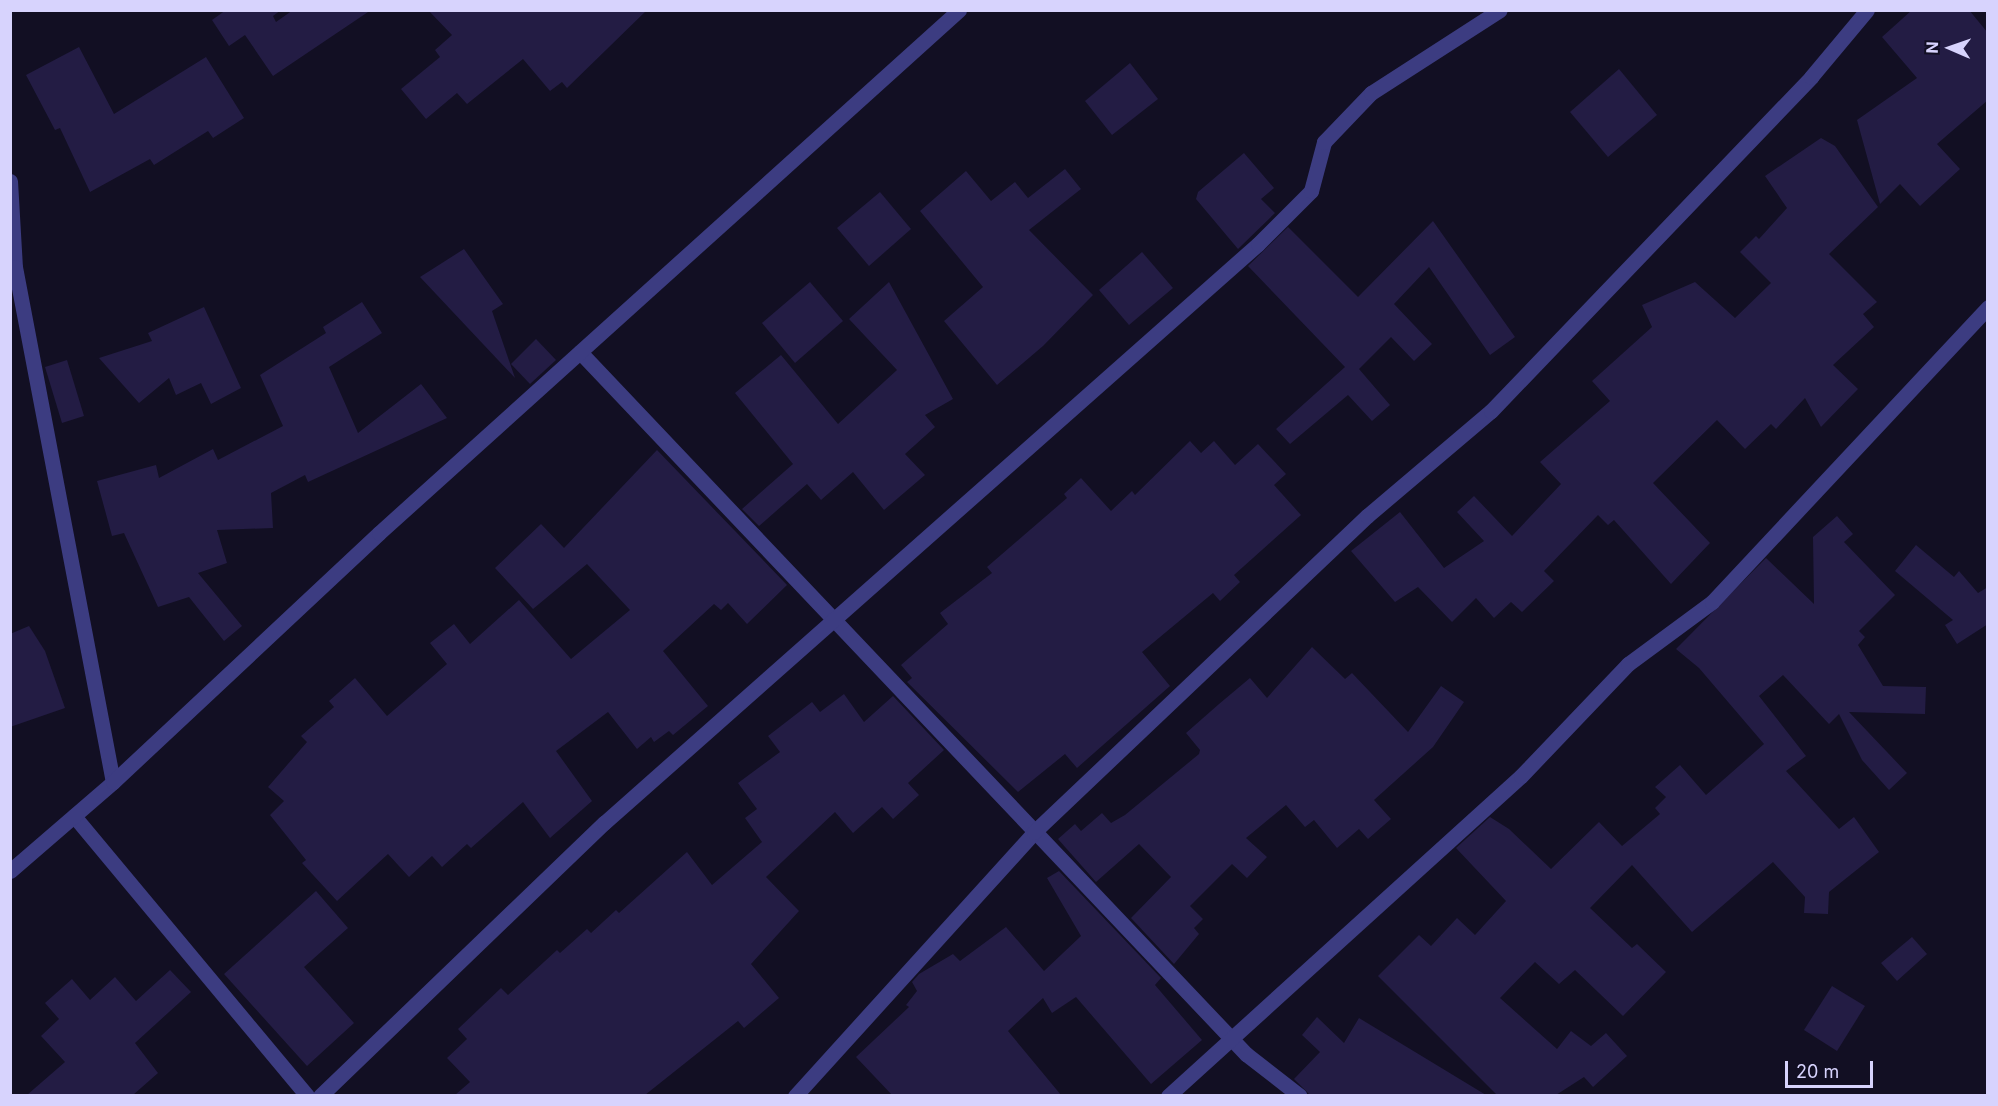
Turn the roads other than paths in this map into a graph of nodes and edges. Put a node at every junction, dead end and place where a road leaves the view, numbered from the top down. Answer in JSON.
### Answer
{"nodes":[{"id":1,"x":959,"y":10,"type":"edge"},
{"id":2,"x":1500,"y":10,"type":"edge"},
{"id":3,"x":1867,"y":10,"type":"edge"},
{"id":4,"x":10,"y":181,"type":"edge"},
{"id":5,"x":1988,"y":307,"type":"edge"},
{"id":6,"x":580,"y":352,"type":"junction"},
{"id":7,"x":834,"y":618,"type":"junction"},
{"id":8,"x":114,"y":782,"type":"junction"},
{"id":9,"x":74,"y":816,"type":"junction"},
{"id":10,"x":1034,"y":832,"type":"junction"},
{"id":11,"x":10,"y":871,"type":"edge"},
{"id":12,"x":1233,"y":1039,"type":"junction"},
{"id":13,"x":307,"y":1095,"type":"edge"},
{"id":14,"x":320,"y":1095,"type":"edge"},
{"id":15,"x":795,"y":1095,"type":"edge"},
{"id":16,"x":1168,"y":1095,"type":"edge"},
{"id":17,"x":1300,"y":1095,"type":"edge"}],
"edges":[{"from":1,"to":6,"type":"street"},
{"from":2,"to":7,"type":"street"},
{"from":3,"to":10,"type":"street"},
{"from":4,"to":8,"type":"street"},
{"from":5,"to":12,"type":"street"},
{"from":6,"to":7,"type":"street"},
{"from":6,"to":8,"type":"street"},
{"from":7,"to":10,"type":"street"},
{"from":7,"to":14,"type":"street"},
{"from":8,"to":9,"type":"street"},
{"from":9,"to":11,"type":"street"},
{"from":9,"to":13,"type":"street"},
{"from":10,"to":12,"type":"street"},
{"from":10,"to":15,"type":"street"},
{"from":12,"to":16,"type":"street"},
{"from":12,"to":17,"type":"street"}]}
